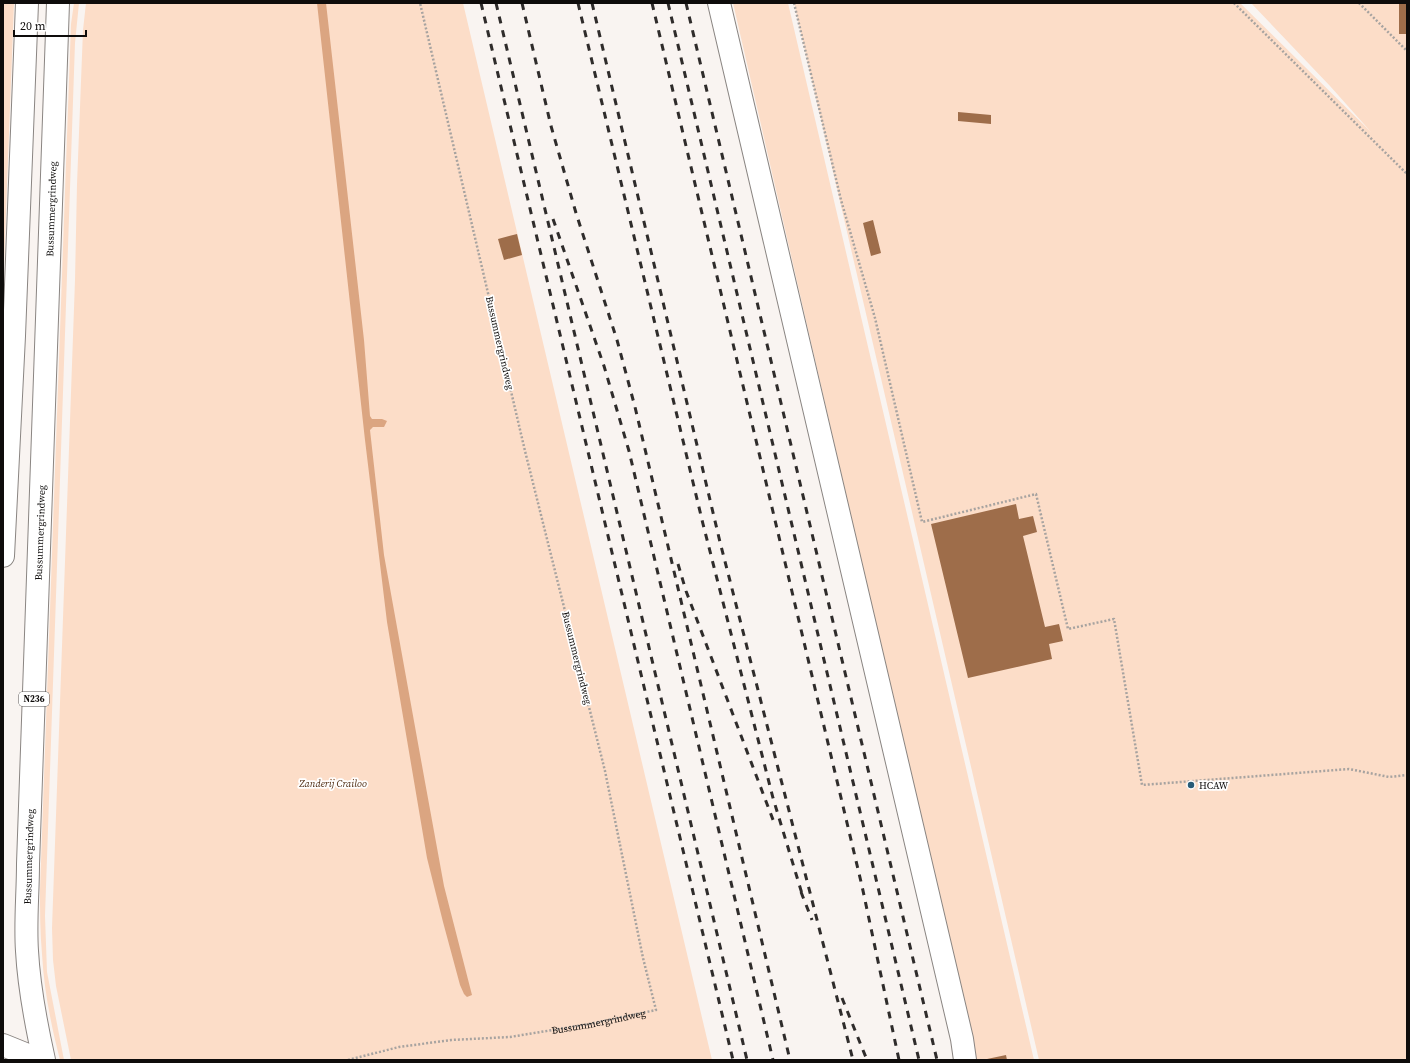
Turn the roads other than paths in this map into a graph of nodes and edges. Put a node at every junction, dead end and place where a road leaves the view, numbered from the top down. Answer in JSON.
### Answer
{"nodes":[{"id":1,"x":27,"y":3,"type":"edge"},
{"id":2,"x":58,"y":3,"type":"edge"},
{"id":3,"x":719,"y":3,"type":"edge"},
{"id":4,"x":3,"y":556,"type":"edge"},
{"id":5,"x":3,"y":1045,"type":"edge"},
{"id":6,"x":40,"y":1060,"type":"edge"},
{"id":7,"x":44,"y":1060,"type":"edge"},
{"id":8,"x":965,"y":1060,"type":"edge"}],
"edges":[{"from":1,"to":4,"type":"main road"},
{"from":2,"to":7,"type":"main road","name":"Bussummergrindweg","number":"N236"},
{"from":3,"to":8,"type":"main road"},
{"from":5,"to":6,"type":"main road"}]}
